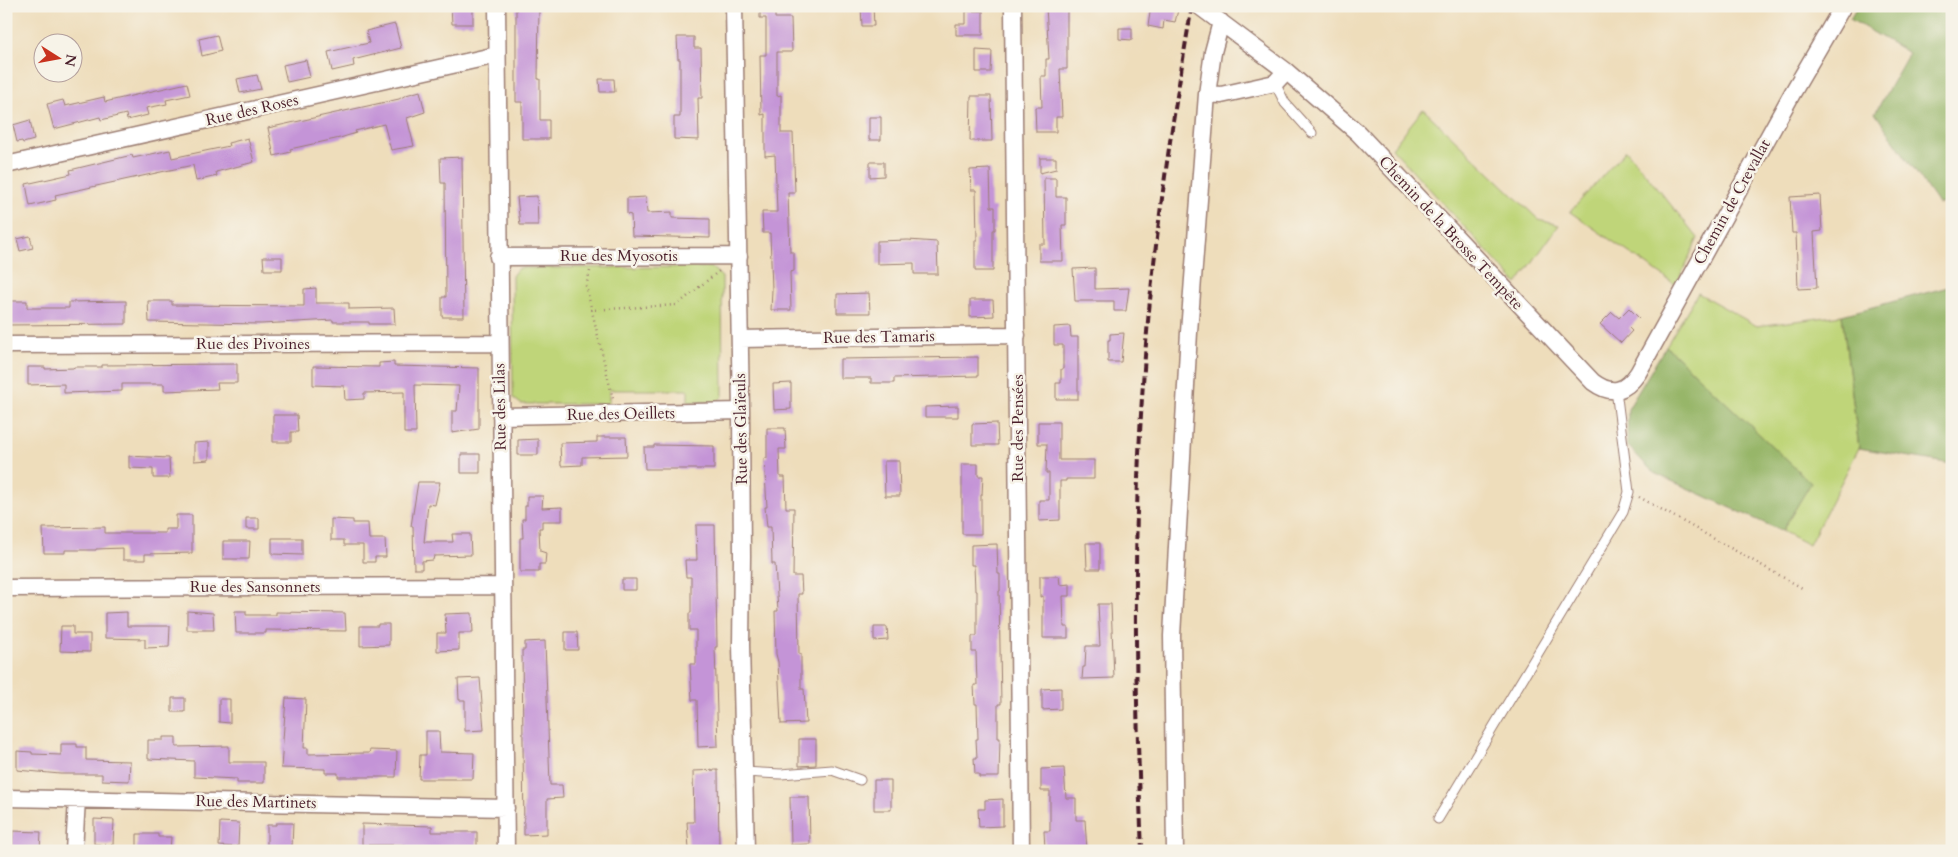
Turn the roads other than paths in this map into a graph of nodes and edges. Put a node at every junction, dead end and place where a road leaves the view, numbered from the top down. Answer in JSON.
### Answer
{"nodes":[{"id":1,"x":497,"y":6,"type":"edge"},
{"id":2,"x":734,"y":6,"type":"edge"},
{"id":3,"x":1013,"y":6,"type":"edge"},
{"id":4,"x":1199,"y":6,"type":"edge"},
{"id":5,"x":1843,"y":6,"type":"edge"},
{"id":6,"x":1221,"y":22,"type":"junction"},
{"id":7,"x":497,"y":55,"type":"junction"},
{"id":8,"x":1281,"y":77,"type":"junction"},
{"id":9,"x":1207,"y":94,"type":"junction"},
{"id":10,"x":1312,"y":133,"type":"dead end"},
{"id":11,"x":6,"y":164,"type":"edge"},
{"id":12,"x":739,"y":256,"type":"junction"},
{"id":13,"x":498,"y":257,"type":"junction"},
{"id":14,"x":1017,"y":335,"type":"junction"},
{"id":15,"x":740,"y":339,"type":"junction"},
{"id":16,"x":499,"y":343,"type":"junction"},
{"id":17,"x":6,"y":345,"type":"edge"},
{"id":18,"x":1616,"y":390,"type":"junction"},
{"id":19,"x":741,"y":411,"type":"junction"},
{"id":20,"x":500,"y":416,"type":"junction"},
{"id":21,"x":503,"y":586,"type":"junction"},
{"id":22,"x":6,"y":588,"type":"edge"},
{"id":23,"x":744,"y":772,"type":"junction"},
{"id":24,"x":860,"y":780,"type":"dead end"},
{"id":25,"x":6,"y":798,"type":"edge"},
{"id":26,"x":77,"y":799,"type":"junction"},
{"id":27,"x":506,"y":808,"type":"junction"},
{"id":28,"x":1438,"y":819,"type":"dead end"},
{"id":29,"x":74,"y":851,"type":"edge"},
{"id":30,"x":506,"y":851,"type":"edge"},
{"id":31,"x":746,"y":851,"type":"edge"},
{"id":32,"x":1021,"y":851,"type":"edge"},
{"id":33,"x":1175,"y":851,"type":"edge"}],
"edges":[{"from":1,"to":7,"type":"street","name":"Rue des Lilas"},
{"from":2,"to":12,"type":"street","name":"Rue des Glaïeuls"},
{"from":3,"to":14,"type":"street","name":"Rue des Pensées"},
{"from":4,"to":6,"type":"street"},
{"from":5,"to":18,"type":"street","name":"Chemin de Crevallat"},
{"from":6,"to":8,"type":"street"},
{"from":6,"to":9,"type":"street"},
{"from":7,"to":11,"type":"street","name":"Rue des Roses"},
{"from":7,"to":13,"type":"street","name":"Rue des Lilas"},
{"from":8,"to":9,"type":"street"},
{"from":8,"to":10,"type":"lane"},
{"from":8,"to":18,"type":"street","name":"Chemin de la Brosse Tempête"},
{"from":9,"to":33,"type":"street"},
{"from":12,"to":13,"type":"street","name":"Rue des Myosotis"},
{"from":12,"to":15,"type":"street","name":"Rue des Glaïeuls"},
{"from":13,"to":16,"type":"street","name":"Rue des Lilas"},
{"from":14,"to":15,"type":"street","name":"Rue des Tamaris"},
{"from":14,"to":32,"type":"street","name":"Rue des Pensées"},
{"from":15,"to":19,"type":"street","name":"Rue des Glaïeuls"},
{"from":16,"to":17,"type":"street","name":"Rue des Pivoines"},
{"from":16,"to":20,"type":"street","name":"Rue des Lilas"},
{"from":18,"to":28,"type":"lane"},
{"from":19,"to":20,"type":"street","name":"Rue des Oeillets"},
{"from":19,"to":23,"type":"street","name":"Rue des Glaïeuls"},
{"from":20,"to":21,"type":"street","name":"Rue des Lilas"},
{"from":21,"to":22,"type":"street","name":"Rue des Sansonnets"},
{"from":21,"to":27,"type":"street","name":"Rue des Lilas"},
{"from":23,"to":24,"type":"lane"},
{"from":23,"to":31,"type":"street","name":"Rue des Glaïeuls"},
{"from":25,"to":26,"type":"street","name":"Rue des Martinets"},
{"from":26,"to":27,"type":"street","name":"Rue des Martinets"},
{"from":26,"to":29,"type":"street"},
{"from":27,"to":30,"type":"street","name":"Rue des Lilas"}]}
